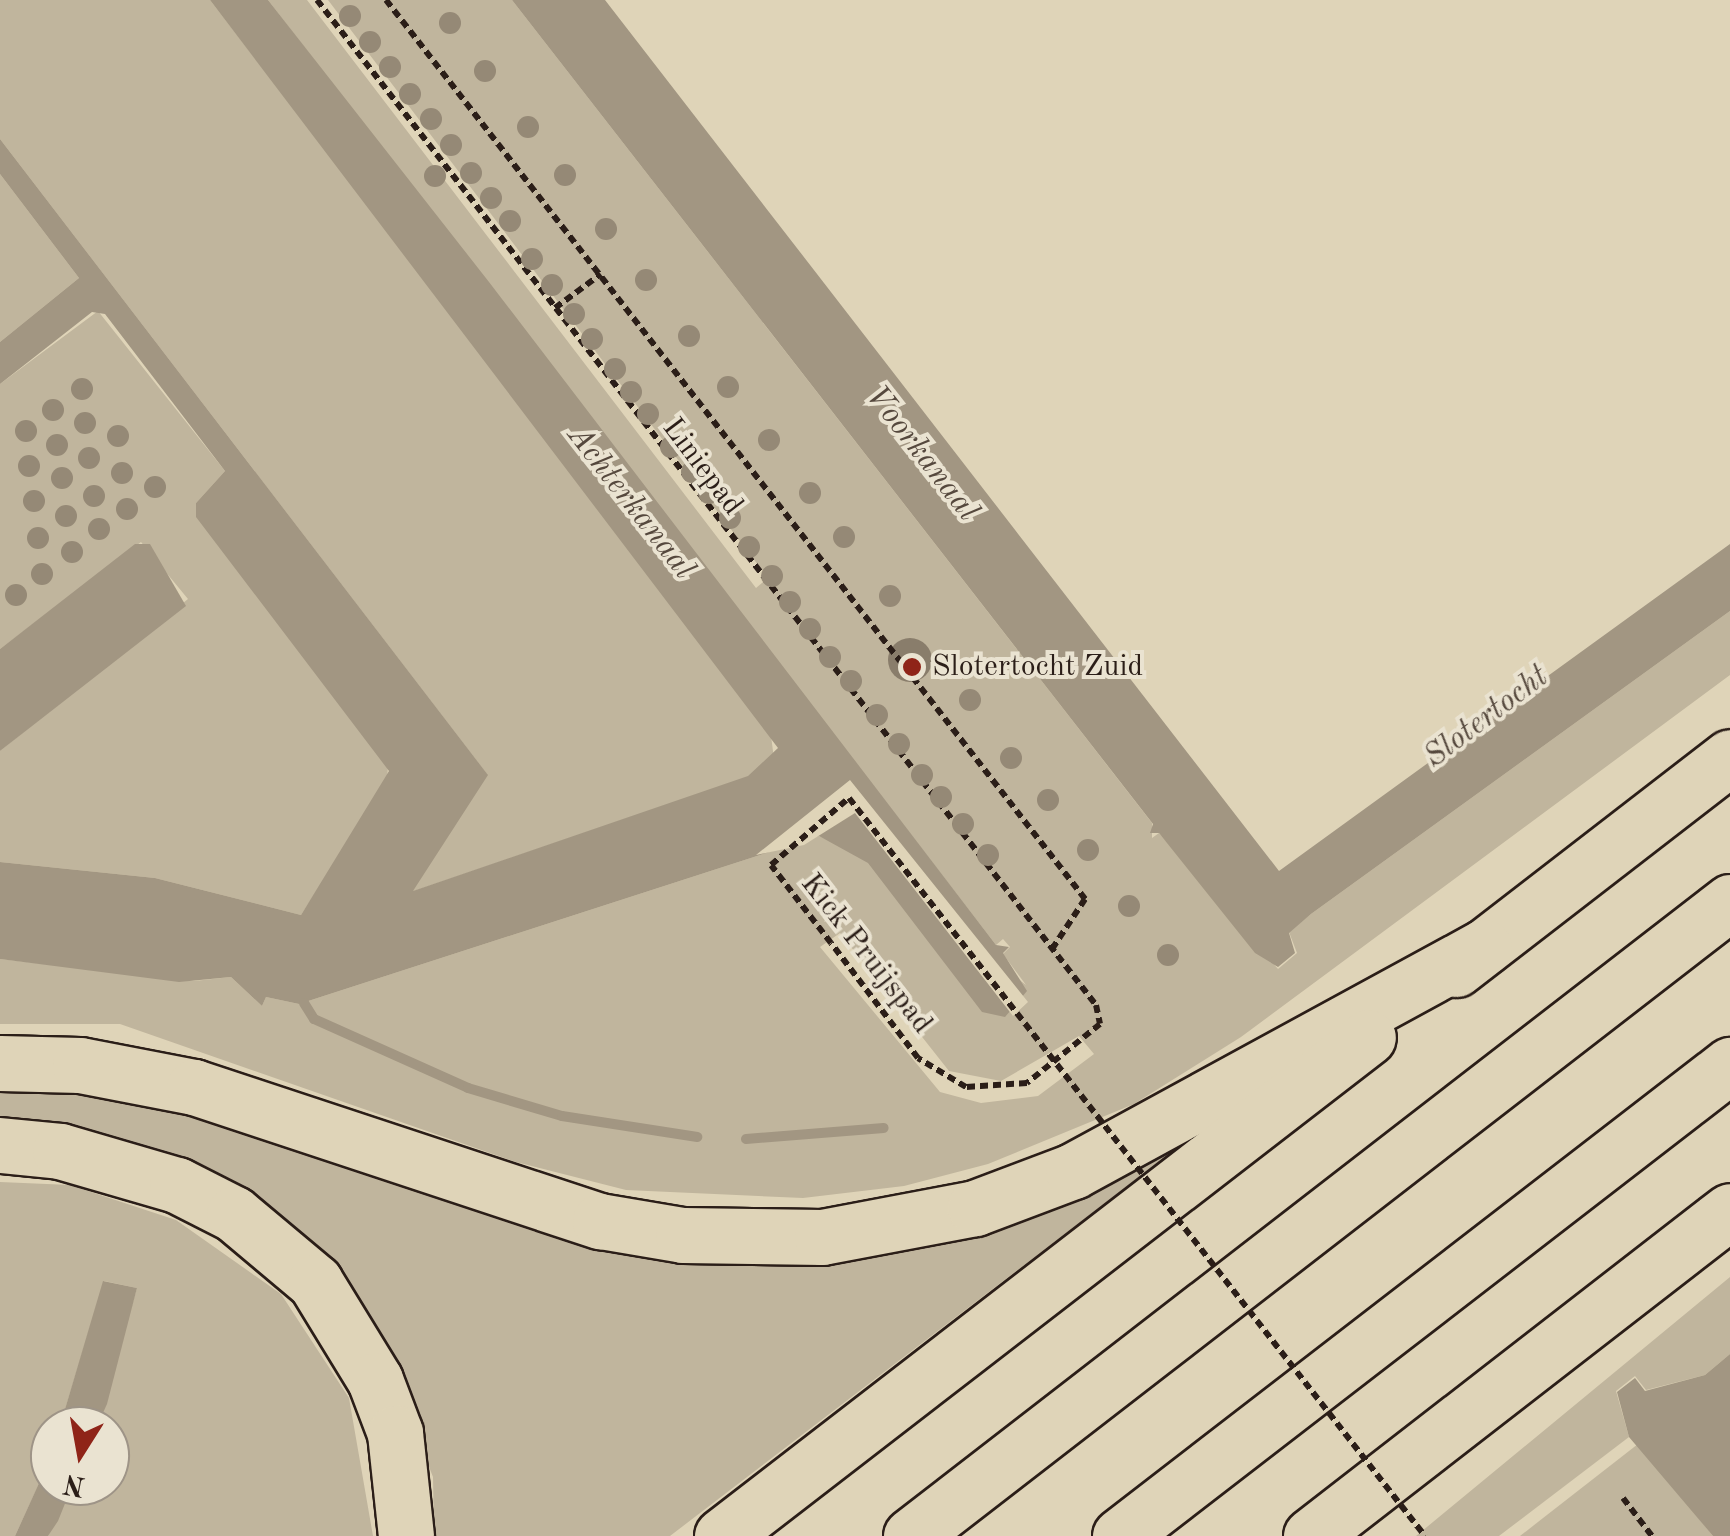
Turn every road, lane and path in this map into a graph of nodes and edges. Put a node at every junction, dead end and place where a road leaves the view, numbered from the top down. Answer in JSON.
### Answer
{"nodes":[{"id":1,"x":317,"y":0,"type":"edge"},
{"id":2,"x":386,"y":0,"type":"edge"},
{"id":3,"x":600,"y":274,"type":"junction"},
{"id":4,"x":555,"y":308,"type":"junction"},
{"id":5,"x":1730,"y":757,"type":"edge"},
{"id":6,"x":1730,"y":902,"type":"edge"},
{"id":7,"x":1484,"y":947,"type":"junction"},
{"id":8,"x":1052,"y":949,"type":"junction"},
{"id":9,"x":1058,"y":956,"type":"joint"},
{"id":10,"x":0,"y":1063,"type":"edge"},
{"id":11,"x":1730,"y":1065,"type":"edge"},
{"id":12,"x":0,"y":1146,"type":"edge"},
{"id":13,"x":1730,"y":1211,"type":"edge"},
{"id":14,"x":1623,"y":1498,"type":"dead end"},
{"id":15,"x":406,"y":1536,"type":"edge"},
{"id":16,"x":722,"y":1536,"type":"edge"},
{"id":17,"x":911,"y":1536,"type":"edge"},
{"id":18,"x":1120,"y":1536,"type":"edge"},
{"id":19,"x":1312,"y":1536,"type":"edge"},
{"id":20,"x":1363,"y":1536,"type":"edge"},
{"id":21,"x":1425,"y":1536,"type":"edge"},
{"id":22,"x":1652,"y":1536,"type":"edge"}],
"edges":[{"from":1,"to":4,"type":"path","name":"Liniepad"},
{"from":2,"to":3,"type":"path"},
{"from":3,"to":4,"type":"path"},
{"from":3,"to":8,"type":"path"},
{"from":4,"to":8,"type":"path","name":"Liniepad"},
{"from":5,"to":7,"type":"highway"},
{"from":6,"to":17,"type":"highway"},
{"from":7,"to":10,"type":"highway"},
{"from":7,"to":16,"type":"highway"},
{"from":8,"to":9,"type":"path","name":"Liniepad"},
{"from":9,"to":21,"type":"path","name":"Kick Pruijspad","bridge":true},
{"from":11,"to":18,"type":"highway"},
{"from":12,"to":15,"type":"highway"},
{"from":13,"to":19,"type":"highway"},
{"from":13,"to":20,"type":"highway"},
{"from":14,"to":22,"type":"path"}]}
